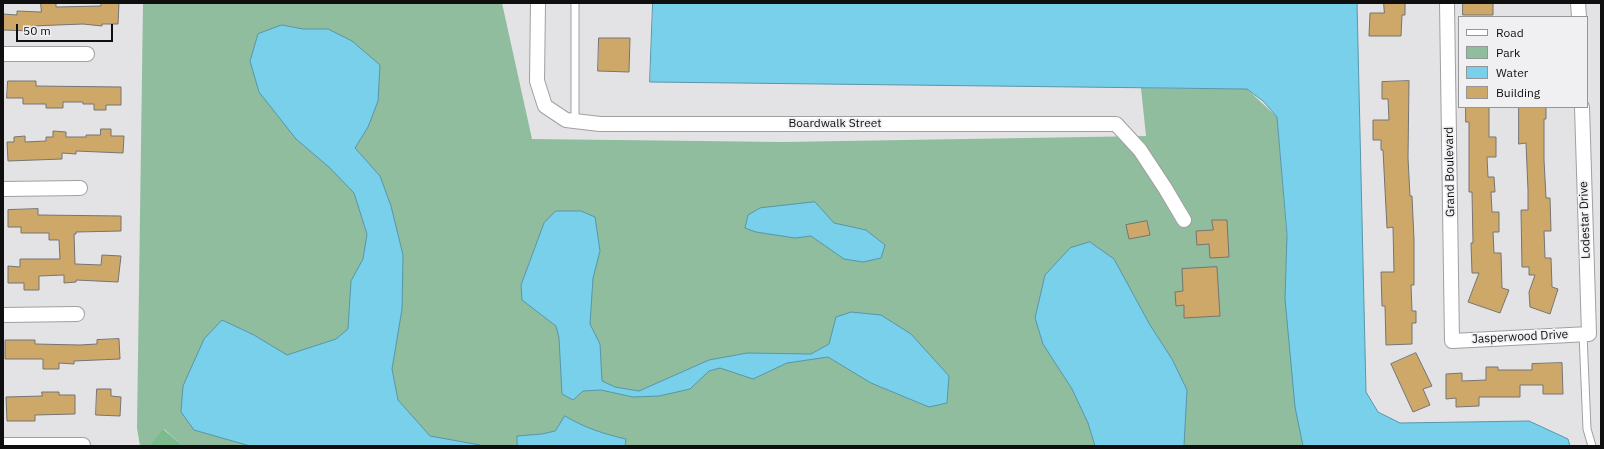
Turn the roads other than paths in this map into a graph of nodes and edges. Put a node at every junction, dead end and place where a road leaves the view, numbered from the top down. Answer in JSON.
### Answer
{"nodes":[{"id":1,"x":538,"y":3,"type":"edge"},
{"id":2,"x":575,"y":3,"type":"edge"},
{"id":3,"x":1447,"y":3,"type":"edge"},
{"id":4,"x":1578,"y":3,"type":"edge"},
{"id":5,"x":1579,"y":16,"type":"edge"},
{"id":6,"x":3,"y":54,"type":"edge"},
{"id":7,"x":87,"y":54,"type":"dead end"},
{"id":8,"x":1582,"y":108,"type":"edge"},
{"id":9,"x":575,"y":121,"type":"junction"},
{"id":10,"x":80,"y":188,"type":"dead end"},
{"id":11,"x":3,"y":189,"type":"edge"},
{"id":12,"x":1184,"y":220,"type":"dead end"},
{"id":13,"x":77,"y":314,"type":"dead end"},
{"id":14,"x":3,"y":315,"type":"edge"},
{"id":15,"x":1586,"y":334,"type":"junction"},
{"id":16,"x":1452,"y":341,"type":"joint"},
{"id":17,"x":3,"y":445,"type":"edge"},
{"id":18,"x":84,"y":445,"type":"edge"},
{"id":19,"x":1592,"y":446,"type":"edge"}],
"edges":[{"from":1,"to":9,"type":"street","name":"Boardwalk Street"},
{"from":2,"to":9,"type":"lane"},
{"from":3,"to":16,"type":"street","name":"Grand Boulevard"},
{"from":4,"to":5,"type":"street"},
{"from":6,"to":7,"type":"street"},
{"from":8,"to":15,"type":"street","name":"Lodestar Drive"},
{"from":9,"to":12,"type":"street","name":"Boardwalk Street"},
{"from":10,"to":11,"type":"street"},
{"from":13,"to":14,"type":"street"},
{"from":15,"to":16,"type":"street","name":"Jasperwood Drive"},
{"from":15,"to":19,"type":"lane"},
{"from":17,"to":18,"type":"street"}]}
